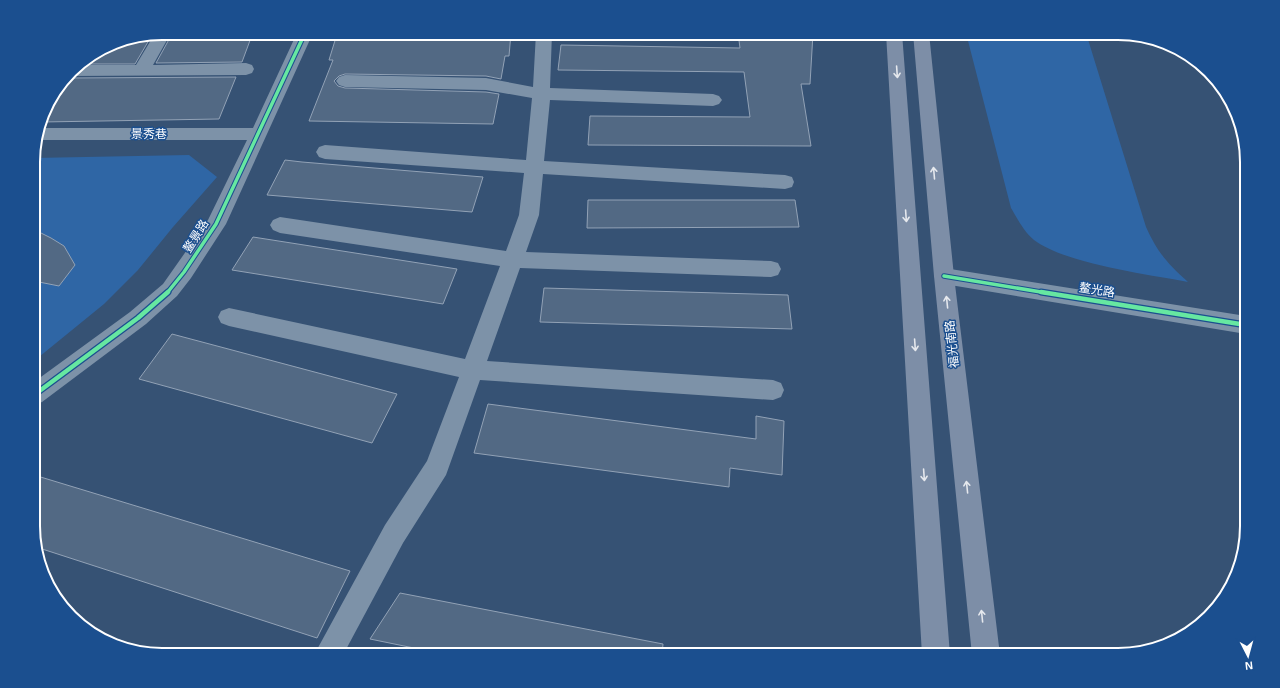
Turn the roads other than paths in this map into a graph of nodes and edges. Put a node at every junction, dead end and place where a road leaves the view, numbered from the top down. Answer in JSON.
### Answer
{"nodes":[{"id":1,"x":159,"y":40,"type":"edge"},
{"id":2,"x":303,"y":40,"type":"edge"},
{"id":3,"x":544,"y":40,"type":"edge"},
{"id":4,"x":894,"y":40,"type":"edge"},
{"id":5,"x":922,"y":40,"type":"edge"},
{"id":6,"x":246,"y":69,"type":"dead end"},
{"id":7,"x":141,"y":70,"type":"junction"},
{"id":8,"x":80,"y":71,"type":"edge"},
{"id":9,"x":346,"y":81,"type":"dead end"},
{"id":10,"x":541,"y":94,"type":"junction"},
{"id":11,"x":713,"y":100,"type":"dead end"},
{"id":12,"x":43,"y":134,"type":"edge"},
{"id":13,"x":259,"y":134,"type":"junction"},
{"id":14,"x":325,"y":152,"type":"dead end"},
{"id":15,"x":534,"y":167,"type":"junction"},
{"id":16,"x":785,"y":182,"type":"dead end"},
{"id":17,"x":280,"y":225,"type":"dead end"},
{"id":18,"x":512,"y":260,"type":"junction"},
{"id":19,"x":771,"y":269,"type":"dead end"},
{"id":20,"x":944,"y":276,"type":"junction"},
{"id":21,"x":229,"y":317,"type":"dead end"},
{"id":22,"x":1240,"y":324,"type":"edge"},
{"id":23,"x":472,"y":370,"type":"junction"},
{"id":24,"x":774,"y":390,"type":"dead end"},
{"id":25,"x":40,"y":391,"type":"edge"},
{"id":26,"x":332,"y":648,"type":"edge"},
{"id":27,"x":936,"y":648,"type":"edge"},
{"id":28,"x":985,"y":648,"type":"edge"}],
"edges":[{"from":1,"to":7,"type":"street"},
{"from":2,"to":13,"type":"street","name":"鳌景路"},
{"from":3,"to":10,"type":"street"},
{"from":4,"to":27,"type":"main road","one_way":true},
{"from":20,"to":5,"type":"main road","name":"福光南路","one_way":true},
{"from":6,"to":7,"type":"street"},
{"from":7,"to":8,"type":"street"},
{"from":9,"to":10,"type":"street"},
{"from":10,"to":11,"type":"street"},
{"from":10,"to":15,"type":"street"},
{"from":12,"to":13,"type":"street","name":"景秀巷"},
{"from":13,"to":25,"type":"street","name":"鳌景路"},
{"from":14,"to":15,"type":"street"},
{"from":15,"to":16,"type":"street"},
{"from":15,"to":18,"type":"street"},
{"from":17,"to":18,"type":"street"},
{"from":18,"to":19,"type":"street"},
{"from":18,"to":23,"type":"street"},
{"from":20,"to":22,"type":"street","name":"鳌光路"},
{"from":28,"to":20,"type":"main road","name":"福光南路","one_way":true},
{"from":21,"to":23,"type":"street"},
{"from":23,"to":24,"type":"street"},
{"from":23,"to":26,"type":"street"}]}
